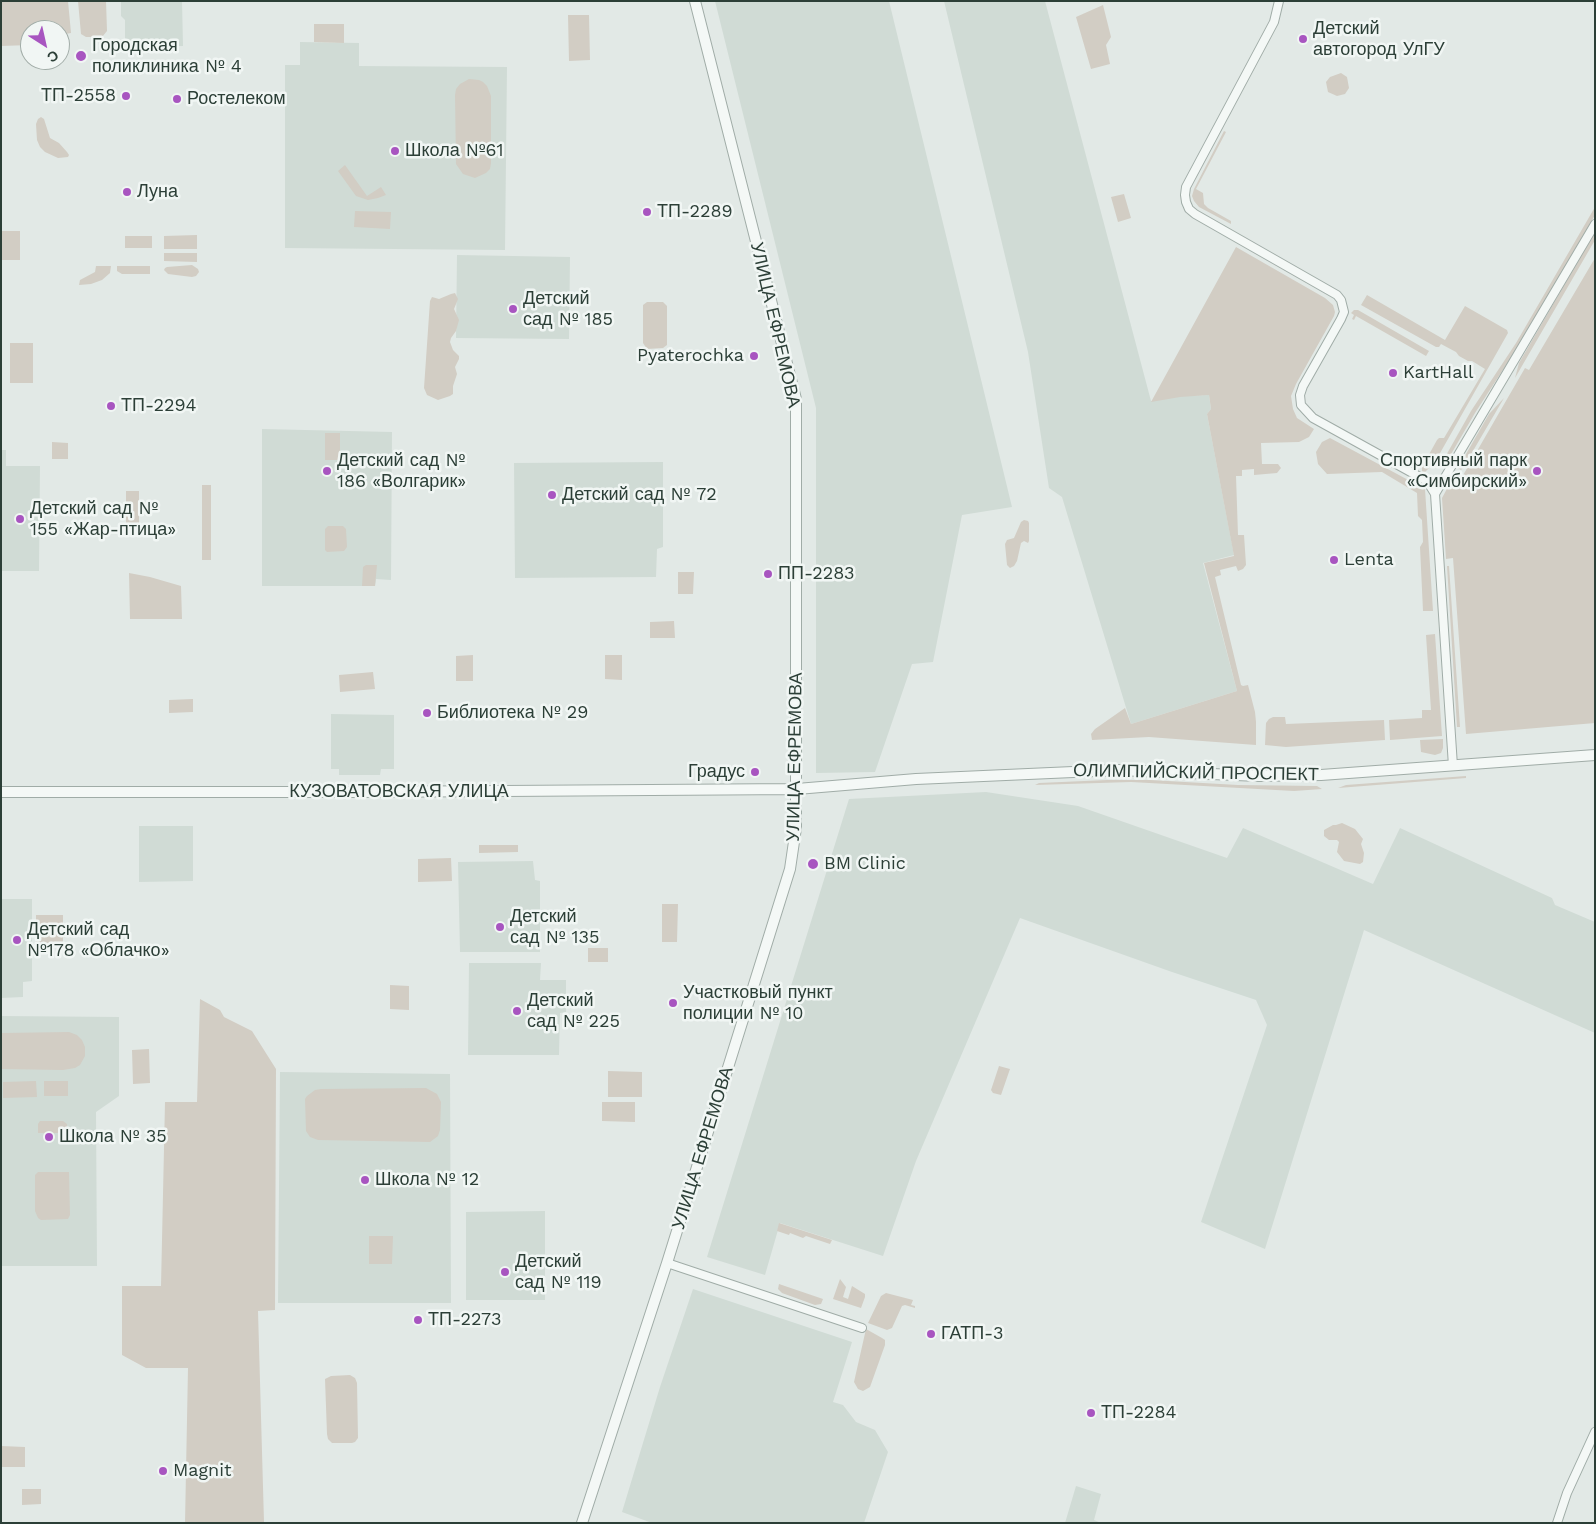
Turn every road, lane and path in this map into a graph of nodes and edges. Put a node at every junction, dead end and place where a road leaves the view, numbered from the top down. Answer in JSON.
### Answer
{"nodes":[{"id":1,"x":695,"y":1,"type":"edge"},
{"id":2,"x":1279,"y":1,"type":"edge"},
{"id":3,"x":1595,"y":224,"type":"edge"},
{"id":4,"x":1435,"y":494,"type":"junction"},
{"id":5,"x":1595,"y":755,"type":"edge"},
{"id":6,"x":1453,"y":766,"type":"junction"},
{"id":7,"x":797,"y":789,"type":"junction"},
{"id":8,"x":1,"y":792,"type":"edge"},
{"id":9,"x":667,"y":1263,"type":"junction"},
{"id":10,"x":862,"y":1328,"type":"dead end"},
{"id":11,"x":1595,"y":1432,"type":"edge"},
{"id":12,"x":582,"y":1523,"type":"edge"},
{"id":13,"x":1557,"y":1523,"type":"edge"}],
"edges":[{"from":1,"to":7,"type":"street","name":"УЛИЦА ЕФРЕМОВА"},
{"from":2,"to":4,"type":"street"},
{"from":3,"to":4,"type":"street"},
{"from":4,"to":6,"type":"street"},
{"from":5,"to":6,"type":"street","name":"ОЛИМПИЙСКИЙ ПРОСПЕКТ"},
{"from":6,"to":7,"type":"street","name":"ОЛИМПИЙСКИЙ ПРОСПЕКТ"},
{"from":7,"to":8,"type":"street","name":"КУЗОВАТОВСКАЯ УЛИЦА"},
{"from":7,"to":9,"type":"street","name":"УЛИЦА ЕФРЕМОВА"},
{"from":9,"to":10,"type":"street"},
{"from":9,"to":12,"type":"street","name":"УЛИЦА ЕФРЕМОВА"},
{"from":11,"to":13,"type":"street"}]}
